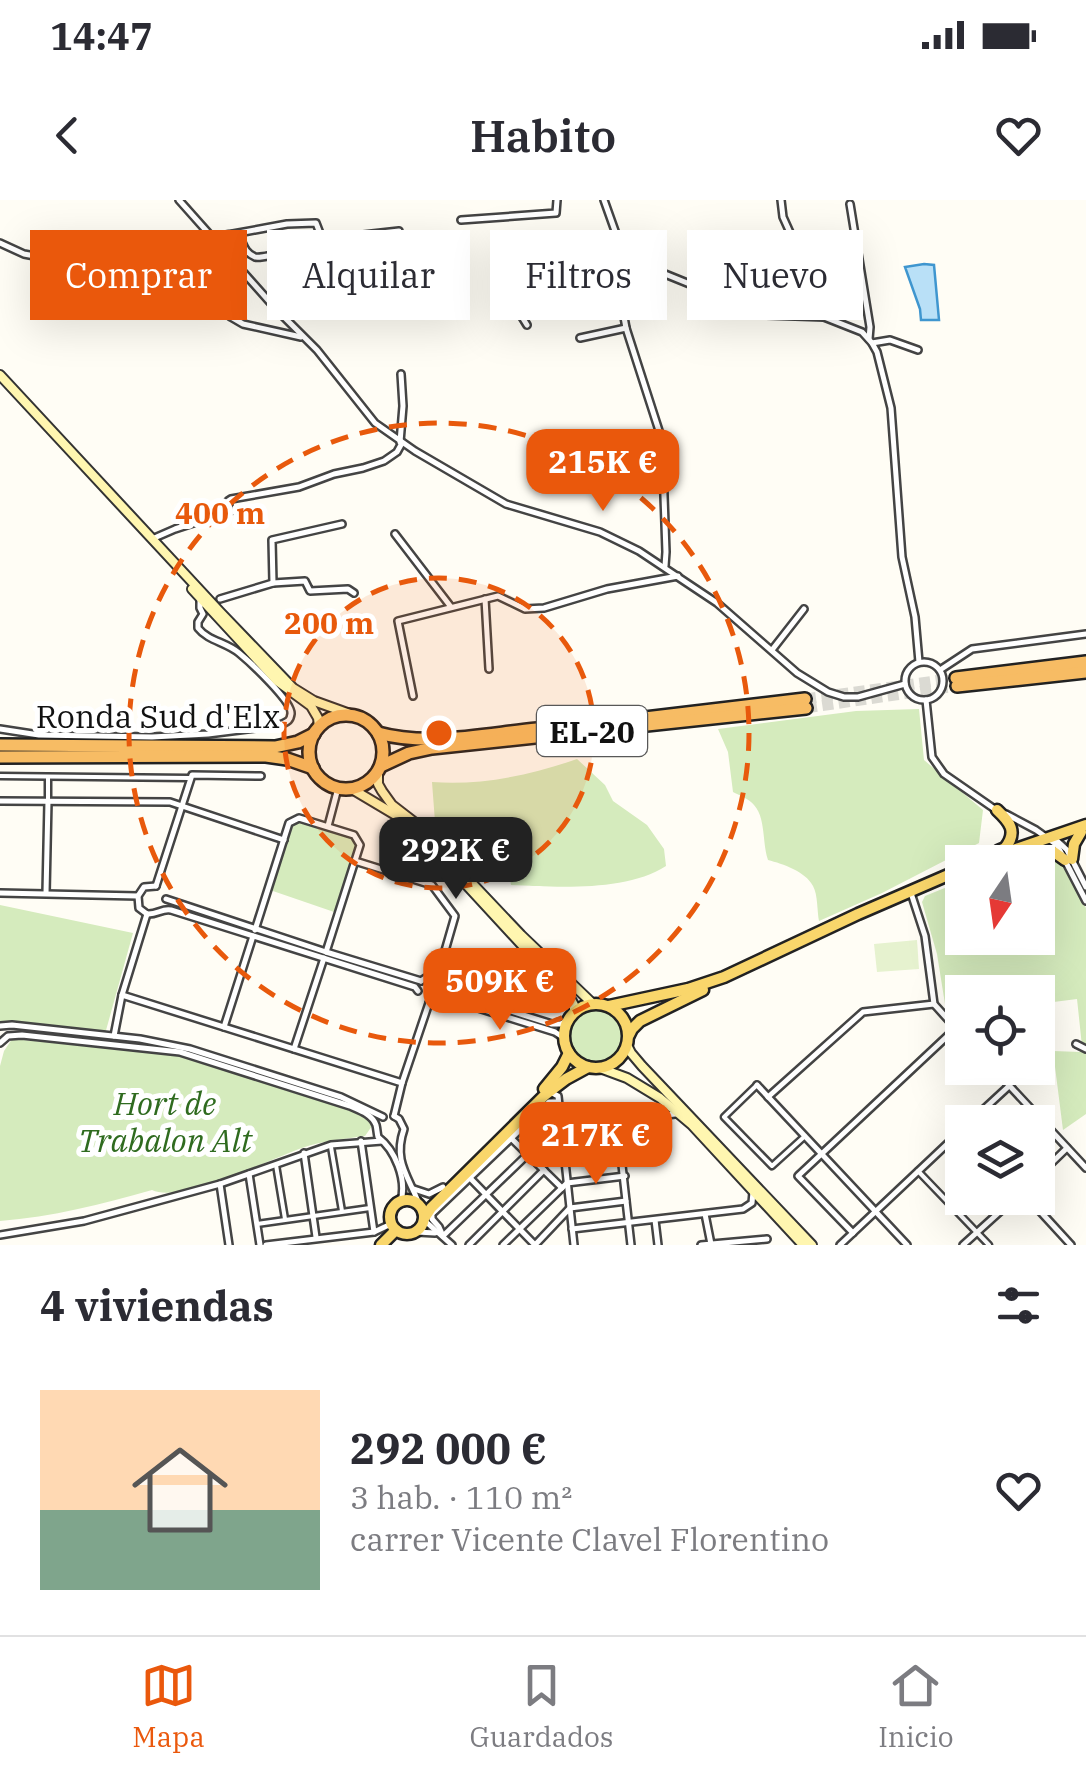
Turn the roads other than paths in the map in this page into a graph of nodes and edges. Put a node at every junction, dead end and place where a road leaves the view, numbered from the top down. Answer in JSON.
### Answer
{"nodes":[{"id":1,"x":179,"y":200,"type":"edge"},
{"id":2,"x":557,"y":200,"type":"edge"},
{"id":3,"x":781,"y":200,"type":"edge"},
{"id":4,"x":605,"y":201,"type":"edge"},
{"id":5,"x":850,"y":204,"type":"dead end"},
{"id":6,"x":461,"y":220,"type":"dead end"},
{"id":7,"x":207,"y":230,"type":"edge"},
{"id":8,"x":319,"y":230,"type":"edge"},
{"id":9,"x":616,"y":230,"type":"edge"},
{"id":10,"x":789,"y":230,"type":"edge"},
{"id":11,"x":247,"y":232,"type":"edge"},
{"id":12,"x":0,"y":243,"type":"edge"},
{"id":13,"x":247,"y":248,"type":"edge"},
{"id":14,"x":267,"y":256,"type":"edge"},
{"id":15,"x":247,"y":275,"type":"edge"},
{"id":16,"x":523,"y":320,"type":"edge"},
{"id":17,"x":625,"y":320,"type":"edge"},
{"id":18,"x":833,"y":320,"type":"edge"},
{"id":19,"x":526,"y":325,"type":"dead end"},
{"id":20,"x":626,"y":328,"type":"junction"},
{"id":21,"x":304,"y":338,"type":"junction"},
{"id":22,"x":580,"y":338,"type":"dead end"},
{"id":23,"x":871,"y":341,"type":"junction"},
{"id":24,"x":918,"y":350,"type":"dead end"},
{"id":25,"x":401,"y":374,"type":"dead end"},
{"id":26,"x":0,"y":378,"type":"edge"},
{"id":27,"x":401,"y":442,"type":"junction"},
{"id":28,"x":342,"y":524,"type":"dead end"},
{"id":29,"x":394,"y":534,"type":"dead end"},
{"id":30,"x":152,"y":539,"type":"junction"},
{"id":31,"x":665,"y":567,"type":"junction"},
{"id":32,"x":678,"y":576,"type":"junction"},
{"id":33,"x":273,"y":583,"type":"junction"},
{"id":34,"x":354,"y":592,"type":"dead end"},
{"id":35,"x":202,"y":598,"type":"junction"},
{"id":36,"x":220,"y":599,"type":"junction"},
{"id":37,"x":485,"y":599,"type":"junction"},
{"id":38,"x":452,"y":608,"type":"junction"},
{"id":39,"x":804,"y":609,"type":"dead end"},
{"id":40,"x":220,"y":612,"type":"junction"},
{"id":41,"x":203,"y":614,"type":"junction"},
{"id":42,"x":230,"y":631,"type":"junction"},
{"id":43,"x":1086,"y":634,"type":"edge"},
{"id":44,"x":771,"y":650,"type":"junction"},
{"id":45,"x":919,"y":662,"type":"junction"},
{"id":46,"x":1086,"y":662,"type":"edge"},
{"id":47,"x":489,"y":669,"type":"dead end"},
{"id":48,"x":940,"y":670,"type":"junction"},
{"id":49,"x":1086,"y":672,"type":"edge"},
{"id":50,"x":905,"y":684,"type":"junction"},
{"id":51,"x":413,"y":696,"type":"dead end"},
{"id":52,"x":926,"y":700,"type":"junction"},
{"id":53,"x":350,"y":714,"type":"junction"},
{"id":54,"x":0,"y":729,"type":"edge"},
{"id":55,"x":316,"y":731,"type":"junction"},
{"id":56,"x":378,"y":732,"type":"junction"},
{"id":57,"x":0,"y":745,"type":"edge"},
{"id":58,"x":0,"y":757,"type":"edge"},
{"id":59,"x":312,"y":768,"type":"junction"},
{"id":60,"x":379,"y":770,"type":"junction"},
{"id":61,"x":0,"y":776,"type":"edge"},
{"id":62,"x":261,"y":776,"type":"dead end"},
{"id":63,"x":48,"y":777,"type":"junction"},
{"id":64,"x":189,"y":778,"type":"junction"},
{"id":65,"x":338,"y":788,"type":"junction"},
{"id":66,"x":352,"y":789,"type":"junction"},
{"id":67,"x":0,"y":801,"type":"edge"},
{"id":68,"x":48,"y":802,"type":"junction"},
{"id":69,"x":182,"y":806,"type":"junction"},
{"id":70,"x":998,"y":810,"type":"junction"},
{"id":71,"x":328,"y":826,"type":"junction"},
{"id":72,"x":1085,"y":829,"type":"edge"},
{"id":73,"x":284,"y":840,"type":"junction"},
{"id":74,"x":1047,"y":840,"type":"junction"},
{"id":75,"x":1008,"y":845,"type":"edge"},
{"id":76,"x":1031,"y":845,"type":"edge"},
{"id":77,"x":1035,"y":845,"type":"edge"},
{"id":78,"x":1069,"y":859,"type":"junction"},
{"id":79,"x":355,"y":861,"type":"junction"},
{"id":80,"x":945,"y":879,"type":"edge"},
{"id":81,"x":156,"y":886,"type":"junction"},
{"id":82,"x":1086,"y":887,"type":"edge"},
{"id":83,"x":0,"y":892,"type":"edge"},
{"id":84,"x":46,"y":893,"type":"junction"},
{"id":85,"x":911,"y":893,"type":"junction"},
{"id":86,"x":138,"y":896,"type":"junction"},
{"id":87,"x":166,"y":899,"type":"junction"},
{"id":88,"x":1086,"y":900,"type":"edge"},
{"id":89,"x":162,"y":909,"type":"junction"},
{"id":90,"x":147,"y":914,"type":"junction"},
{"id":91,"x":254,"y":933,"type":"junction"},
{"id":92,"x":325,"y":955,"type":"junction"},
{"id":93,"x":438,"y":975,"type":"junction"},
{"id":94,"x":725,"y":979,"type":"junction"},
{"id":95,"x":421,"y":981,"type":"junction"},
{"id":96,"x":448,"y":989,"type":"junction"},
{"id":97,"x":418,"y":990,"type":"junction"},
{"id":98,"x":122,"y":994,"type":"junction"},
{"id":99,"x":446,"y":998,"type":"junction"},
{"id":100,"x":429,"y":1004,"type":"junction"},
{"id":101,"x":594,"y":1004,"type":"junction"},
{"id":102,"x":934,"y":1004,"type":"junction"},
{"id":103,"x":609,"y":1006,"type":"junction"},
{"id":104,"x":571,"y":1016,"type":"junction"},
{"id":105,"x":945,"y":1016,"type":"edge"},
{"id":106,"x":0,"y":1026,"type":"edge"},
{"id":107,"x":224,"y":1027,"type":"junction"},
{"id":108,"x":114,"y":1036,"type":"junction"},
{"id":109,"x":564,"y":1038,"type":"junction"},
{"id":110,"x":945,"y":1038,"type":"edge"},
{"id":111,"x":628,"y":1040,"type":"junction"},
{"id":112,"x":0,"y":1043,"type":"edge"},
{"id":113,"x":1076,"y":1044,"type":"dead end"},
{"id":114,"x":294,"y":1049,"type":"junction"},
{"id":115,"x":1086,"y":1049,"type":"edge"},
{"id":116,"x":569,"y":1052,"type":"junction"},
{"id":117,"x":594,"y":1067,"type":"junction"},
{"id":118,"x":402,"y":1083,"type":"junction"},
{"id":119,"x":757,"y":1085,"type":"joint"},
{"id":120,"x":1009,"y":1086,"type":"joint"},
{"id":121,"x":544,"y":1096,"type":"junction"},
{"id":122,"x":768,"y":1097,"type":"junction"},
{"id":123,"x":558,"y":1102,"type":"junction"},
{"id":124,"x":988,"y":1105,"type":"edge"},
{"id":125,"x":678,"y":1113,"type":"junction"},
{"id":126,"x":394,"y":1116,"type":"junction"},
{"id":127,"x":383,"y":1117,"type":"junction"},
{"id":128,"x":618,"y":1121,"type":"junction"},
{"id":129,"x":561,"y":1127,"type":"junction"},
{"id":130,"x":376,"y":1129,"type":"junction"},
{"id":131,"x":805,"y":1136,"type":"junction"},
{"id":132,"x":512,"y":1138,"type":"junction"},
{"id":133,"x":400,"y":1139,"type":"junction"},
{"id":134,"x":360,"y":1141,"type":"junction"},
{"id":135,"x":385,"y":1142,"type":"junction"},
{"id":136,"x":331,"y":1145,"type":"junction"},
{"id":137,"x":945,"y":1146,"type":"edge"},
{"id":138,"x":1068,"y":1148,"type":"junction"},
{"id":139,"x":304,"y":1153,"type":"junction"},
{"id":140,"x":622,"y":1153,"type":"junction"},
{"id":141,"x":528,"y":1154,"type":"junction"},
{"id":142,"x":822,"y":1154,"type":"junction"},
{"id":143,"x":564,"y":1159,"type":"junction"},
{"id":144,"x":1055,"y":1160,"type":"edge"},
{"id":145,"x":276,"y":1163,"type":"junction"},
{"id":146,"x":1086,"y":1168,"type":"edge"},
{"id":147,"x":544,"y":1170,"type":"junction"},
{"id":148,"x":918,"y":1171,"type":"junction"},
{"id":149,"x":249,"y":1174,"type":"junction"},
{"id":150,"x":625,"y":1176,"type":"junction"},
{"id":151,"x":470,"y":1178,"type":"junction"},
{"id":152,"x":220,"y":1184,"type":"junction"},
{"id":153,"x":564,"y":1186,"type":"junction"},
{"id":154,"x":412,"y":1187,"type":"junction"},
{"id":155,"x":443,"y":1187,"type":"junction"},
{"id":156,"x":753,"y":1192,"type":"junction"},
{"id":157,"x":486,"y":1194,"type":"junction"},
{"id":158,"x":402,"y":1201,"type":"junction"},
{"id":159,"x":626,"y":1202,"type":"junction"},
{"id":160,"x":419,"y":1204,"type":"junction"},
{"id":161,"x":370,"y":1208,"type":"junction"},
{"id":162,"x":570,"y":1208,"type":"junction"},
{"id":163,"x":502,"y":1210,"type":"junction"},
{"id":164,"x":342,"y":1211,"type":"junction"},
{"id":165,"x":876,"y":1212,"type":"junction"},
{"id":166,"x":705,"y":1214,"type":"junction"},
{"id":167,"x":313,"y":1215,"type":"junction"},
{"id":168,"x":996,"y":1215,"type":"edge"},
{"id":169,"x":1044,"y":1215,"type":"edge"},
{"id":170,"x":425,"y":1219,"type":"junction"},
{"id":171,"x":285,"y":1220,"type":"junction"},
{"id":172,"x":656,"y":1220,"type":"junction"},
{"id":173,"x":629,"y":1223,"type":"junction"},
{"id":174,"x":257,"y":1224,"type":"junction"},
{"id":175,"x":520,"y":1229,"type":"junction"},
{"id":176,"x":572,"y":1229,"type":"junction"},
{"id":177,"x":397,"y":1230,"type":"junction"},
{"id":178,"x":374,"y":1232,"type":"junction"},
{"id":179,"x":417,"y":1232,"type":"junction"},
{"id":180,"x":977,"y":1232,"type":"junction"},
{"id":181,"x":0,"y":1233,"type":"edge"},
{"id":182,"x":852,"y":1233,"type":"junction"},
{"id":183,"x":316,"y":1238,"type":"junction"},
{"id":184,"x":766,"y":1238,"type":"dead end"},
{"id":185,"x":445,"y":1240,"type":"edge"},
{"id":186,"x":710,"y":1244,"type":"edge"},
{"id":187,"x":229,"y":1245,"type":"edge"},
{"id":188,"x":263,"y":1245,"type":"edge"},
{"id":189,"x":381,"y":1245,"type":"edge"},
{"id":190,"x":393,"y":1245,"type":"edge"},
{"id":191,"x":469,"y":1245,"type":"edge"},
{"id":192,"x":503,"y":1245,"type":"edge"},
{"id":193,"x":535,"y":1245,"type":"edge"},
{"id":194,"x":574,"y":1245,"type":"edge"},
{"id":195,"x":631,"y":1245,"type":"edge"},
{"id":196,"x":658,"y":1245,"type":"edge"},
{"id":197,"x":701,"y":1245,"type":"edge"},
{"id":198,"x":802,"y":1245,"type":"edge"},
{"id":199,"x":812,"y":1245,"type":"edge"},
{"id":200,"x":840,"y":1245,"type":"edge"},
{"id":201,"x":908,"y":1245,"type":"edge"},
{"id":202,"x":963,"y":1245,"type":"edge"},
{"id":203,"x":989,"y":1245,"type":"edge"},
{"id":204,"x":1072,"y":1245,"type":"edge"}],
"edges":[{"from":1,"to":7,"type":"street"},
{"from":2,"to":6,"type":"street"},
{"from":3,"to":10,"type":"street"},
{"from":4,"to":9,"type":"street"},
{"from":5,"to":23,"type":"street"},
{"from":8,"to":11,"type":"street"},
{"from":12,"to":21,"type":"street"},
{"from":13,"to":14,"type":"street"},
{"from":15,"to":21,"type":"street"},
{"from":16,"to":19,"type":"street"},
{"from":17,"to":20,"type":"street"},
{"from":18,"to":23,"type":"street"},
{"from":20,"to":22,"type":"street"},
{"from":20,"to":31,"type":"street"},
{"from":21,"to":27,"type":"street"},
{"from":23,"to":24,"type":"street"},
{"from":23,"to":45,"type":"street"},
{"from":25,"to":27,"type":"street"},
{"from":26,"to":30,"type":"main road"},
{"from":26,"to":35,"type":"main road"},
{"from":27,"to":30,"type":"street"},
{"from":27,"to":31,"type":"street"},
{"from":28,"to":33,"type":"street"},
{"from":29,"to":38,"type":"street"},
{"from":30,"to":35,"type":"main road"},
{"from":31,"to":32,"type":"street"},
{"from":32,"to":37,"type":"street"},
{"from":32,"to":44,"type":"street"},
{"from":33,"to":34,"type":"street"},
{"from":33,"to":36,"type":"street"},
{"from":35,"to":36,"type":"street"},
{"from":35,"to":40,"type":"main road"},
{"from":35,"to":41,"type":"street"},
{"from":35,"to":42,"type":"main road"},
{"from":36,"to":40,"type":"street"},
{"from":37,"to":38,"type":"street"},
{"from":37,"to":47,"type":"street"},
{"from":38,"to":51,"type":"street"},
{"from":39,"to":44,"type":"street"},
{"from":40,"to":53,"type":"main road"},
{"from":41,"to":42,"type":"street"},
{"from":41,"to":54,"type":"street"},
{"from":42,"to":55,"type":"main road"},
{"from":43,"to":48,"type":"street"},
{"from":44,"to":50,"type":"street"},
{"from":45,"to":48,"type":"street"},
{"from":45,"to":50,"type":"street"},
{"from":46,"to":49,"type":"highway"},
{"from":48,"to":52,"type":"street"},
{"from":50,"to":52,"type":"street"},
{"from":52,"to":70,"type":"street"},
{"from":53,"to":55,"type":"highway"},
{"from":53,"to":56,"type":"highway","number":"EL-20"},
{"from":55,"to":57,"type":"highway","name":"Ronda Sud d'Elx"},
{"from":55,"to":59,"type":"highway"},
{"from":56,"to":60,"type":"highway"},
{"from":56,"to":60,"type":"highway","number":"EL-20"},
{"from":58,"to":59,"type":"highway","name":"Ronda Sud d'Elx"},
{"from":59,"to":65,"type":"highway"},
{"from":60,"to":66,"type":"highway","number":"EL-20"},
{"from":60,"to":101,"type":"main road"},
{"from":61,"to":63,"type":"street"},
{"from":62,"to":64,"type":"street"},
{"from":63,"to":64,"type":"street"},
{"from":63,"to":68,"type":"street"},
{"from":64,"to":69,"type":"street"},
{"from":65,"to":66,"type":"highway"},
{"from":65,"to":71,"type":"street"},
{"from":66,"to":104,"type":"main road"},
{"from":67,"to":68,"type":"street"},
{"from":68,"to":69,"type":"street"},
{"from":68,"to":84,"type":"street"},
{"from":69,"to":73,"type":"street"},
{"from":69,"to":81,"type":"street"},
{"from":70,"to":74,"type":"street"},
{"from":70,"to":75,"type":"main road"},
{"from":71,"to":73,"type":"street"},
{"from":71,"to":79,"type":"street"},
{"from":72,"to":74,"type":"main road"},
{"from":72,"to":78,"type":"main road"},
{"from":73,"to":91,"type":"street"},
{"from":74,"to":76,"type":"main road"},
{"from":74,"to":77,"type":"main road"},
{"from":74,"to":78,"type":"street"},
{"from":74,"to":78,"type":"main road"},
{"from":78,"to":82,"type":"street"},
{"from":78,"to":88,"type":"street"},
{"from":79,"to":92,"type":"street"},
{"from":79,"to":93,"type":"street"},
{"from":80,"to":85,"type":"main road"},
{"from":81,"to":86,"type":"street"},
{"from":81,"to":87,"type":"street"},
{"from":83,"to":84,"type":"street"},
{"from":84,"to":86,"type":"street"},
{"from":85,"to":94,"type":"main road"},
{"from":85,"to":102,"type":"street"},
{"from":86,"to":90,"type":"street"},
{"from":87,"to":89,"type":"street"},
{"from":87,"to":91,"type":"street"},
{"from":89,"to":90,"type":"street"},
{"from":89,"to":91,"type":"street"},
{"from":90,"to":98,"type":"street"},
{"from":91,"to":92,"type":"street"},
{"from":91,"to":107,"type":"street"},
{"from":92,"to":95,"type":"street"},
{"from":92,"to":97,"type":"street"},
{"from":92,"to":114,"type":"street"},
{"from":93,"to":95,"type":"street"},
{"from":93,"to":96,"type":"street"},
{"from":94,"to":103,"type":"main road"},
{"from":94,"to":111,"type":"main road"},
{"from":95,"to":97,"type":"street"},
{"from":96,"to":99,"type":"street"},
{"from":96,"to":104,"type":"street"},
{"from":97,"to":100,"type":"street"},
{"from":98,"to":107,"type":"street"},
{"from":98,"to":108,"type":"street"},
{"from":99,"to":100,"type":"street"},
{"from":99,"to":109,"type":"street"},
{"from":100,"to":118,"type":"street"},
{"from":101,"to":103,"type":"main road"},
{"from":101,"to":104,"type":"main road"},
{"from":102,"to":105,"type":"street"},
{"from":102,"to":122,"type":"street"},
{"from":103,"to":111,"type":"main road"},
{"from":104,"to":109,"type":"main road"},
{"from":106,"to":108,"type":"street"},
{"from":107,"to":114,"type":"street"},
{"from":108,"to":127,"type":"street"},
{"from":109,"to":116,"type":"main road"},
{"from":110,"to":142,"type":"street"},
{"from":111,"to":117,"type":"main road"},
{"from":111,"to":199,"type":"main road"},
{"from":112,"to":130,"type":"street"},
{"from":113,"to":115,"type":"street"},
{"from":114,"to":118,"type":"street"},
{"from":116,"to":117,"type":"main road"},
{"from":116,"to":155,"type":"main road"},
{"from":117,"to":121,"type":"main road"},
{"from":117,"to":125,"type":"main road"},
{"from":118,"to":126,"type":"street"},
{"from":119,"to":122,"type":"street"},
{"from":119,"to":131,"type":"street"},
{"from":120,"to":124,"type":"street"},
{"from":120,"to":138,"type":"street"},
{"from":121,"to":123,"type":"street"},
{"from":121,"to":170,"type":"main road"},
{"from":122,"to":131,"type":"street"},
{"from":123,"to":129,"type":"street"},
{"from":123,"to":132,"type":"street"},
{"from":125,"to":128,"type":"street"},
{"from":125,"to":156,"type":"main road"},
{"from":126,"to":127,"type":"street"},
{"from":126,"to":133,"type":"street"},
{"from":127,"to":130,"type":"street"},
{"from":128,"to":129,"type":"street"},
{"from":128,"to":140,"type":"street"},
{"from":129,"to":141,"type":"street"},
{"from":129,"to":143,"type":"street"},
{"from":130,"to":134,"type":"street"},
{"from":130,"to":135,"type":"street"},
{"from":131,"to":142,"type":"street"},
{"from":132,"to":141,"type":"street"},
{"from":132,"to":151,"type":"street"},
{"from":133,"to":135,"type":"street"},
{"from":133,"to":154,"type":"street"},
{"from":134,"to":135,"type":"street"},
{"from":134,"to":136,"type":"street"},
{"from":134,"to":161,"type":"street"},
{"from":135,"to":158,"type":"street"},
{"from":136,"to":139,"type":"street"},
{"from":136,"to":164,"type":"street"},
{"from":137,"to":148,"type":"street"},
{"from":138,"to":144,"type":"street"},
{"from":138,"to":146,"type":"street"},
{"from":139,"to":145,"type":"street"},
{"from":139,"to":167,"type":"street"},
{"from":140,"to":143,"type":"street"},
{"from":140,"to":150,"type":"street"},
{"from":141,"to":147,"type":"street"},
{"from":141,"to":157,"type":"street"},
{"from":142,"to":165,"type":"street"},
{"from":142,"to":182,"type":"street"},
{"from":143,"to":153,"type":"street"},
{"from":145,"to":149,"type":"street"},
{"from":145,"to":171,"type":"street"},
{"from":147,"to":153,"type":"street"},
{"from":147,"to":163,"type":"street"},
{"from":148,"to":165,"type":"street"},
{"from":148,"to":180,"type":"street"},
{"from":149,"to":152,"type":"street"},
{"from":149,"to":174,"type":"street"},
{"from":150,"to":153,"type":"street"},
{"from":150,"to":159,"type":"street"},
{"from":151,"to":157,"type":"street"},
{"from":151,"to":185,"type":"street"},
{"from":152,"to":181,"type":"street"},
{"from":152,"to":187,"type":"street"},
{"from":153,"to":162,"type":"street"},
{"from":153,"to":175,"type":"street"},
{"from":154,"to":155,"type":"street"},
{"from":154,"to":160,"type":"street"},
{"from":155,"to":160,"type":"main road"},
{"from":156,"to":166,"type":"street"},
{"from":156,"to":198,"type":"main road"},
{"from":157,"to":163,"type":"street"},
{"from":157,"to":185,"type":"street"},
{"from":158,"to":160,"type":"main road"},
{"from":158,"to":177,"type":"main road"},
{"from":159,"to":162,"type":"street"},
{"from":159,"to":173,"type":"street"},
{"from":160,"to":170,"type":"main road"},
{"from":161,"to":164,"type":"street"},
{"from":161,"to":178,"type":"street"},
{"from":162,"to":176,"type":"street"},
{"from":162,"to":193,"type":"street"},
{"from":163,"to":175,"type":"street"},
{"from":163,"to":191,"type":"street"},
{"from":164,"to":167,"type":"street"},
{"from":165,"to":182,"type":"street"},
{"from":165,"to":201,"type":"street"},
{"from":166,"to":172,"type":"street"},
{"from":166,"to":186,"type":"street"},
{"from":167,"to":171,"type":"street"},
{"from":167,"to":183,"type":"street"},
{"from":168,"to":180,"type":"street"},
{"from":169,"to":204,"type":"street"},
{"from":170,"to":179,"type":"main road"},
{"from":170,"to":185,"type":"street"},
{"from":171,"to":174,"type":"street"},
{"from":172,"to":173,"type":"street"},
{"from":172,"to":196,"type":"street"},
{"from":173,"to":176,"type":"street"},
{"from":173,"to":195,"type":"street"},
{"from":174,"to":188,"type":"street"},
{"from":175,"to":192,"type":"street"},
{"from":175,"to":193,"type":"street"},
{"from":176,"to":194,"type":"street"},
{"from":177,"to":178,"type":"street"},
{"from":177,"to":179,"type":"main road"},
{"from":177,"to":189,"type":"main road"},
{"from":177,"to":190,"type":"main road"},
{"from":178,"to":183,"type":"street"},
{"from":179,"to":185,"type":"street"},
{"from":180,"to":202,"type":"street"},
{"from":180,"to":203,"type":"street"},
{"from":182,"to":200,"type":"street"},
{"from":183,"to":188,"type":"street"},
{"from":184,"to":186,"type":"street"},
{"from":186,"to":197,"type":"street"}]}
